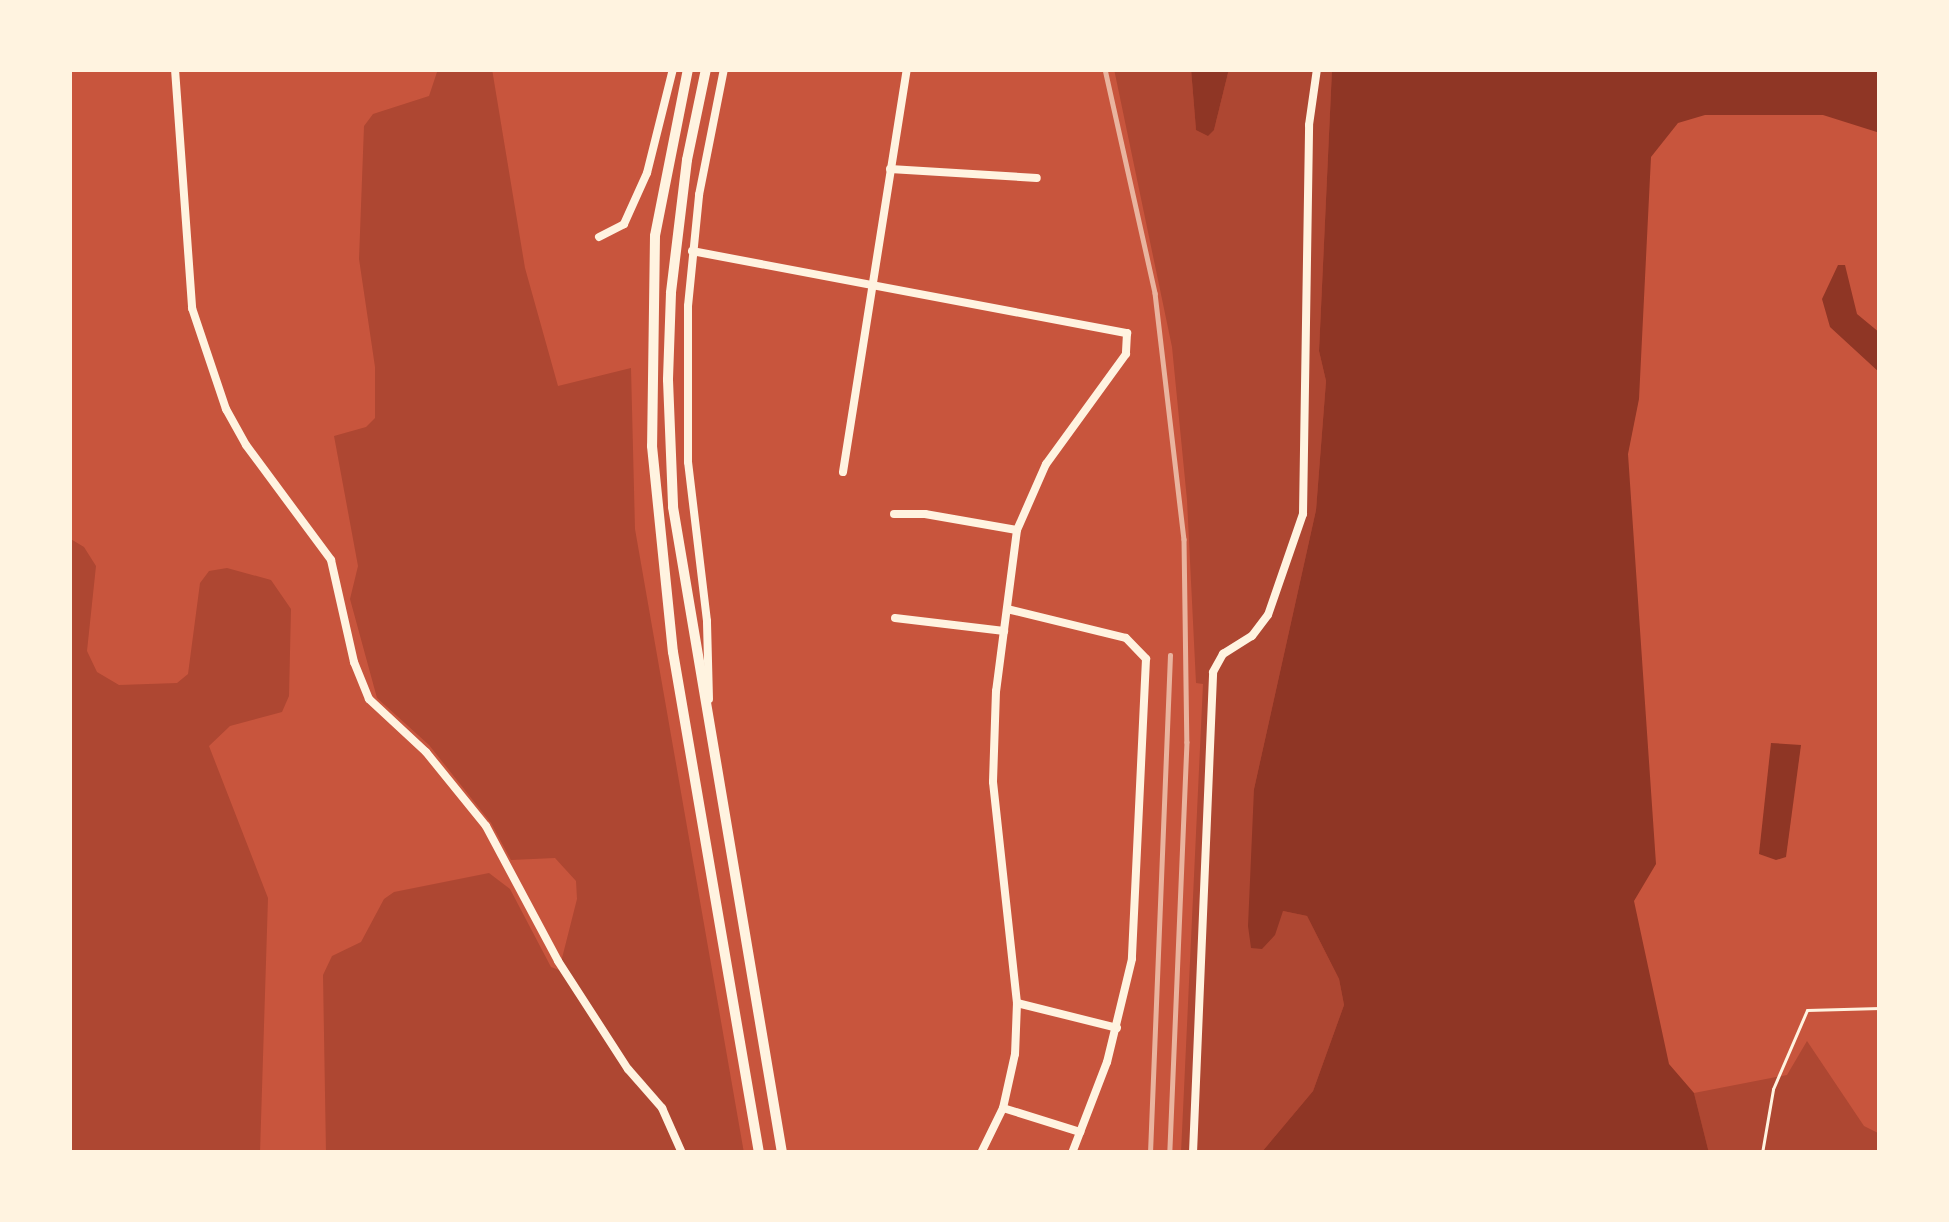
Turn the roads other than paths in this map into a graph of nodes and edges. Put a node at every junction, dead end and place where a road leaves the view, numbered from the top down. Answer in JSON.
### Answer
{"nodes":[{"id":1,"x":176,"y":69,"type":"edge"},
{"id":2,"x":673,"y":69,"type":"edge"},
{"id":3,"x":688,"y":69,"type":"edge"},
{"id":4,"x":706,"y":69,"type":"edge"},
{"id":5,"x":724,"y":69,"type":"edge"},
{"id":6,"x":907,"y":69,"type":"edge"},
{"id":7,"x":1317,"y":69,"type":"edge"},
{"id":8,"x":890,"y":169,"type":"junction"},
{"id":9,"x":1037,"y":178,"type":"dead end"},
{"id":10,"x":599,"y":237,"type":"dead end"},
{"id":11,"x":692,"y":251,"type":"junction"},
{"id":12,"x":872,"y":283,"type":"junction"},
{"id":13,"x":843,"y":472,"type":"dead end"},
{"id":14,"x":894,"y":514,"type":"dead end"},
{"id":15,"x":1017,"y":530,"type":"junction"},
{"id":16,"x":1007,"y":609,"type":"junction"},
{"id":17,"x":896,"y":618,"type":"dead end"},
{"id":18,"x":1004,"y":631,"type":"junction"},
{"id":19,"x":710,"y":728,"type":"junction"},
{"id":20,"x":1017,"y":1003,"type":"junction"},
{"id":21,"x":1880,"y":1008,"type":"edge"},
{"id":22,"x":1117,"y":1028,"type":"junction"},
{"id":23,"x":1003,"y":1108,"type":"junction"},
{"id":24,"x":1080,"y":1132,"type":"junction"},
{"id":25,"x":682,"y":1153,"type":"edge"},
{"id":26,"x":759,"y":1153,"type":"edge"},
{"id":27,"x":782,"y":1153,"type":"edge"},
{"id":28,"x":981,"y":1153,"type":"edge"},
{"id":29,"x":1072,"y":1153,"type":"edge"},
{"id":30,"x":1193,"y":1153,"type":"edge"},
{"id":31,"x":1762,"y":1153,"type":"edge"}],
"edges":[{"from":1,"to":25,"type":"street"},
{"from":2,"to":10,"type":"street"},
{"from":3,"to":26,"type":"main road"},
{"from":4,"to":19,"type":"main road"},
{"from":5,"to":11,"type":"street"},
{"from":6,"to":8,"type":"street"},
{"from":7,"to":30,"type":"street"},
{"from":8,"to":9,"type":"street"},
{"from":8,"to":12,"type":"street"},
{"from":11,"to":12,"type":"street"},
{"from":11,"to":19,"type":"street"},
{"from":12,"to":13,"type":"street"},
{"from":12,"to":15,"type":"street"},
{"from":14,"to":15,"type":"street"},
{"from":15,"to":16,"type":"street"},
{"from":16,"to":18,"type":"street"},
{"from":16,"to":22,"type":"street"},
{"from":17,"to":18,"type":"street"},
{"from":18,"to":20,"type":"street"},
{"from":19,"to":27,"type":"main road"},
{"from":20,"to":22,"type":"street"},
{"from":20,"to":23,"type":"street"},
{"from":21,"to":31,"type":"lane"},
{"from":22,"to":24,"type":"street"},
{"from":23,"to":24,"type":"street"},
{"from":23,"to":28,"type":"street"},
{"from":24,"to":29,"type":"street"}]}
